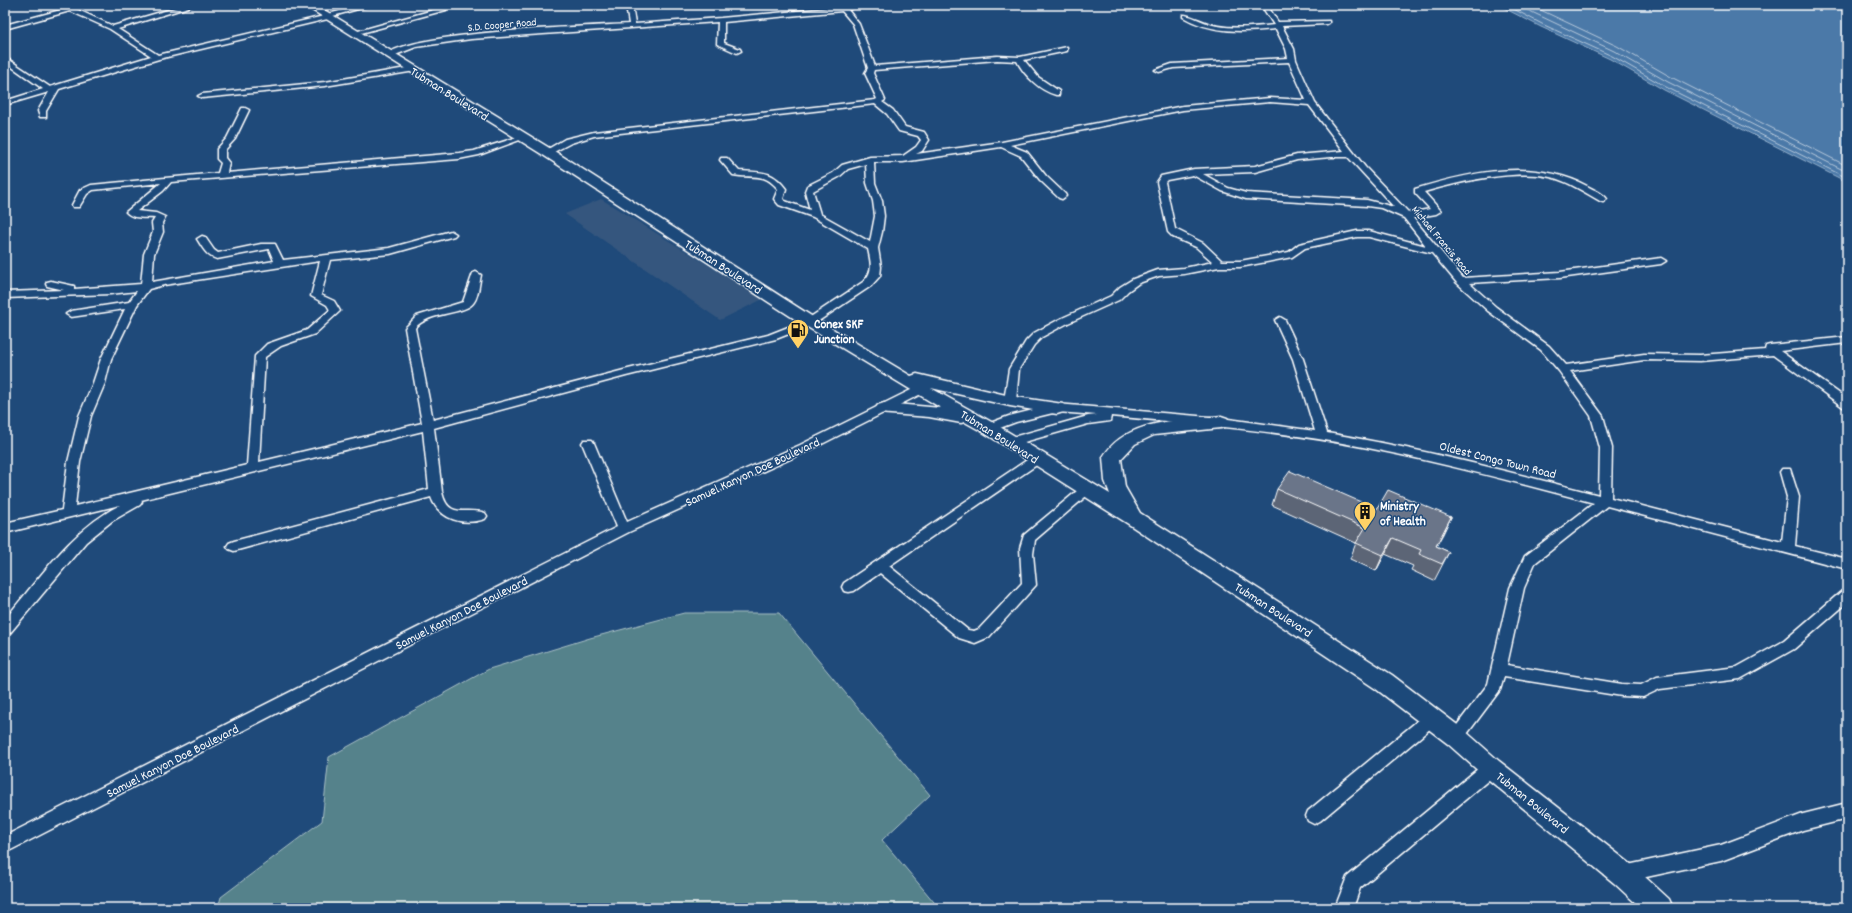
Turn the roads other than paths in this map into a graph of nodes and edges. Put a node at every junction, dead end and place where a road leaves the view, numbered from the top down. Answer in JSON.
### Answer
{"nodes":[{"id":1,"x":192,"y":5,"type":"edge"},
{"id":2,"x":309,"y":5,"type":"edge"},
{"id":3,"x":369,"y":5,"type":"edge"},
{"id":4,"x":629,"y":5,"type":"edge"},
{"id":5,"x":857,"y":5,"type":"edge"},
{"id":6,"x":1264,"y":5,"type":"edge"},
{"id":7,"x":71,"y":7,"type":"edge"},
{"id":8,"x":444,"y":8,"type":"dead end"},
{"id":9,"x":844,"y":9,"type":"junction"},
{"id":10,"x":1185,"y":16,"type":"dead end"},
{"id":11,"x":328,"y":17,"type":"junction"},
{"id":12,"x":721,"y":20,"type":"junction"},
{"id":13,"x":1328,"y":22,"type":"dead end"},
{"id":14,"x":632,"y":25,"type":"junction"},
{"id":15,"x":1278,"y":26,"type":"junction"},
{"id":16,"x":5,"y":27,"type":"edge"},
{"id":17,"x":112,"y":28,"type":"junction"},
{"id":18,"x":354,"y":33,"type":"junction"},
{"id":19,"x":1064,"y":48,"type":"dead end"},
{"id":20,"x":736,"y":51,"type":"dead end"},
{"id":21,"x":390,"y":55,"type":"junction"},
{"id":22,"x":157,"y":57,"type":"junction"},
{"id":23,"x":5,"y":59,"type":"edge"},
{"id":24,"x":1020,"y":59,"type":"junction"},
{"id":25,"x":1292,"y":60,"type":"junction"},
{"id":26,"x":872,"y":68,"type":"junction"},
{"id":27,"x":412,"y":69,"type":"junction"},
{"id":28,"x":1159,"y":70,"type":"dead end"},
{"id":29,"x":57,"y":87,"type":"junction"},
{"id":30,"x":49,"y":90,"type":"junction"},
{"id":31,"x":1056,"y":93,"type":"dead end"},
{"id":32,"x":202,"y":96,"type":"dead end"},
{"id":33,"x":878,"y":102,"type":"junction"},
{"id":34,"x":5,"y":103,"type":"edge"},
{"id":35,"x":1312,"y":103,"type":"junction"},
{"id":36,"x":245,"y":110,"type":"dead end"},
{"id":37,"x":43,"y":115,"type":"dead end"},
{"id":38,"x":521,"y":138,"type":"junction"},
{"id":39,"x":1002,"y":144,"type":"junction"},
{"id":40,"x":547,"y":152,"type":"junction"},
{"id":41,"x":1350,"y":154,"type":"junction"},
{"id":42,"x":903,"y":159,"type":"junction"},
{"id":43,"x":724,"y":160,"type":"dead end"},
{"id":44,"x":870,"y":160,"type":"junction"},
{"id":45,"x":1194,"y":172,"type":"junction"},
{"id":46,"x":222,"y":176,"type":"junction"},
{"id":47,"x":168,"y":180,"type":"junction"},
{"id":48,"x":1062,"y":196,"type":"dead end"},
{"id":49,"x":1603,"y":198,"type":"dead end"},
{"id":50,"x":76,"y":205,"type":"dead end"},
{"id":51,"x":816,"y":214,"type":"junction"},
{"id":52,"x":1408,"y":216,"type":"junction"},
{"id":53,"x":451,"y":234,"type":"dead end"},
{"id":54,"x":202,"y":239,"type":"dead end"},
{"id":55,"x":873,"y":248,"type":"junction"},
{"id":56,"x":1436,"y":251,"type":"junction"},
{"id":57,"x":325,"y":259,"type":"junction"},
{"id":58,"x":1661,"y":261,"type":"dead end"},
{"id":59,"x":1220,"y":264,"type":"junction"},
{"id":60,"x":281,"y":265,"type":"junction"},
{"id":61,"x":476,"y":275,"type":"dead end"},
{"id":62,"x":1460,"y":281,"type":"junction"},
{"id":63,"x":51,"y":284,"type":"dead end"},
{"id":64,"x":146,"y":285,"type":"junction"},
{"id":65,"x":5,"y":296,"type":"edge"},
{"id":66,"x":132,"y":305,"type":"junction"},
{"id":67,"x":71,"y":314,"type":"dead end"},
{"id":68,"x":1280,"y":320,"type":"dead end"},
{"id":69,"x":810,"y":322,"type":"junction"},
{"id":70,"x":1847,"y":340,"type":"edge"},
{"id":71,"x":1770,"y":348,"type":"junction"},
{"id":72,"x":1563,"y":369,"type":"junction"},
{"id":73,"x":895,"y":373,"type":"junction"},
{"id":74,"x":921,"y":389,"type":"junction"},
{"id":75,"x":1010,"y":401,"type":"junction"},
{"id":76,"x":1847,"y":404,"type":"edge"},
{"id":77,"x":884,"y":408,"type":"junction"},
{"id":78,"x":1057,"y":408,"type":"junction"},
{"id":79,"x":1135,"y":415,"type":"junction"},
{"id":80,"x":1220,"y":422,"type":"junction"},
{"id":81,"x":982,"y":423,"type":"junction"},
{"id":82,"x":430,"y":425,"type":"junction"},
{"id":83,"x":1322,"y":436,"type":"junction"},
{"id":84,"x":588,"y":442,"type":"dead end"},
{"id":85,"x":1010,"y":442,"type":"junction"},
{"id":86,"x":1037,"y":459,"type":"junction"},
{"id":87,"x":253,"y":468,"type":"junction"},
{"id":88,"x":1786,"y":472,"type":"dead end"},
{"id":89,"x":1087,"y":489,"type":"junction"},
{"id":90,"x":436,"y":491,"type":"junction"},
{"id":91,"x":157,"y":492,"type":"junction"},
{"id":92,"x":1605,"y":501,"type":"junction"},
{"id":93,"x":68,"y":513,"type":"junction"},
{"id":94,"x":481,"y":516,"type":"dead end"},
{"id":95,"x":1137,"y":520,"type":"junction"},
{"id":96,"x":5,"y":528,"type":"edge"},
{"id":97,"x":624,"y":529,"type":"junction"},
{"id":98,"x":234,"y":546,"type":"dead end"},
{"id":99,"x":1788,"y":548,"type":"junction"},
{"id":100,"x":1847,"y":564,"type":"edge"},
{"id":101,"x":880,"y":566,"type":"junction"},
{"id":102,"x":849,"y":587,"type":"dead end"},
{"id":103,"x":1847,"y":595,"type":"edge"},
{"id":104,"x":5,"y":629,"type":"edge"},
{"id":105,"x":1498,"y":670,"type":"junction"},
{"id":106,"x":1432,"y":718,"type":"junction"},
{"id":107,"x":1456,"y":737,"type":"junction"},
{"id":108,"x":1491,"y":768,"type":"junction"},
{"id":109,"x":1847,"y":811,"type":"edge"},
{"id":110,"x":1314,"y":816,"type":"dead end"},
{"id":111,"x":5,"y":845,"type":"edge"},
{"id":112,"x":1623,"y":874,"type":"junction"},
{"id":113,"x":1344,"y":908,"type":"edge"},
{"id":114,"x":1660,"y":908,"type":"edge"}],
"edges":[{"from":1,"to":17,"type":"street"},
{"from":2,"to":11,"type":"highway","name":"Tubman Boulevard"},
{"from":3,"to":11,"type":"street"},
{"from":4,"to":14,"type":"street"},
{"from":5,"to":9,"type":"street","name":"S.D. Cooper Road"},
{"from":6,"to":15,"type":"street","name":"Michael Francis Road"},
{"from":7,"to":16,"type":"street"},
{"from":7,"to":17,"type":"street"},
{"from":8,"to":18,"type":"street"},
{"from":9,"to":12,"type":"street","name":"S.D. Cooper Road"},
{"from":9,"to":26,"type":"street"},
{"from":10,"to":15,"type":"street"},
{"from":11,"to":18,"type":"highway","name":"Tubman Boulevard"},
{"from":11,"to":22,"type":"street"},
{"from":12,"to":14,"type":"street","name":"S.D. Cooper Road"},
{"from":12,"to":20,"type":"street"},
{"from":13,"to":15,"type":"street"},
{"from":14,"to":21,"type":"street","name":"S.D. Cooper Road"},
{"from":15,"to":25,"type":"street","name":"Michael Francis Road"},
{"from":17,"to":22,"type":"street"},
{"from":18,"to":21,"type":"highway","name":"Tubman Boulevard"},
{"from":19,"to":24,"type":"street"},
{"from":21,"to":27,"type":"highway","name":"Tubman Boulevard"},
{"from":22,"to":29,"type":"street"},
{"from":23,"to":30,"type":"street"},
{"from":24,"to":26,"type":"street"},
{"from":24,"to":31,"type":"street"},
{"from":25,"to":28,"type":"street"},
{"from":25,"to":35,"type":"street","name":"Michael Francis Road"},
{"from":26,"to":33,"type":"street"},
{"from":27,"to":32,"type":"street"},
{"from":27,"to":38,"type":"highway","name":"Tubman Boulevard"},
{"from":29,"to":30,"type":"street"},
{"from":29,"to":37,"type":"street"},
{"from":30,"to":34,"type":"street"},
{"from":33,"to":40,"type":"street"},
{"from":33,"to":42,"type":"street"},
{"from":35,"to":39,"type":"street"},
{"from":35,"to":41,"type":"street","name":"Michael Francis Road"},
{"from":36,"to":46,"type":"street"},
{"from":38,"to":40,"type":"highway","name":"Tubman Boulevard"},
{"from":38,"to":46,"type":"street"},
{"from":39,"to":42,"type":"street"},
{"from":39,"to":48,"type":"street"},
{"from":40,"to":69,"type":"highway","name":"Tubman Boulevard"},
{"from":41,"to":45,"type":"street"},
{"from":41,"to":52,"type":"street","name":"Michael Francis Road"},
{"from":42,"to":44,"type":"street"},
{"from":43,"to":51,"type":"street"},
{"from":44,"to":51,"type":"street"},
{"from":44,"to":55,"type":"street"},
{"from":45,"to":52,"type":"street"},
{"from":45,"to":59,"type":"street"},
{"from":46,"to":47,"type":"street"},
{"from":47,"to":50,"type":"street"},
{"from":47,"to":64,"type":"street"},
{"from":49,"to":52,"type":"street"},
{"from":51,"to":55,"type":"street"},
{"from":52,"to":56,"type":"street","name":"Michael Francis Road"},
{"from":53,"to":57,"type":"street"},
{"from":54,"to":60,"type":"street"},
{"from":55,"to":69,"type":"street"},
{"from":56,"to":59,"type":"street"},
{"from":56,"to":62,"type":"street","name":"Michael Francis Road"},
{"from":57,"to":60,"type":"street"},
{"from":57,"to":87,"type":"street"},
{"from":58,"to":62,"type":"street"},
{"from":59,"to":75,"type":"street"},
{"from":60,"to":64,"type":"street"},
{"from":61,"to":82,"type":"street"},
{"from":62,"to":72,"type":"street","name":"Michael Francis Road"},
{"from":63,"to":64,"type":"street"},
{"from":64,"to":65,"type":"street"},
{"from":64,"to":66,"type":"street"},
{"from":66,"to":67,"type":"street"},
{"from":66,"to":93,"type":"street"},
{"from":68,"to":83,"type":"street"},
{"from":69,"to":73,"type":"highway","name":"Tubman Boulevard"},
{"from":69,"to":82,"type":"street"},
{"from":70,"to":71,"type":"street"},
{"from":71,"to":72,"type":"street"},
{"from":71,"to":76,"type":"street"},
{"from":72,"to":92,"type":"street","name":"Michael Francis Road"},
{"from":73,"to":74,"type":"highway","name":"Tubman Boulevard"},
{"from":73,"to":75,"type":"highway"},
{"from":74,"to":77,"type":"street","name":"Samuel Kanyon Doe Boulevard"},
{"from":74,"to":81,"type":"highway","name":"Tubman Boulevard"},
{"from":75,"to":78,"type":"highway"},
{"from":77,"to":81,"type":"highway"},
{"from":77,"to":97,"type":"street","name":"Samuel Kanyon Doe Boulevard"},
{"from":78,"to":79,"type":"street"},
{"from":78,"to":81,"type":"street"},
{"from":79,"to":80,"type":"street","name":"Oldest Congo Town Road"},
{"from":79,"to":85,"type":"street"},
{"from":80,"to":83,"type":"street","name":"Oldest Congo Town Road"},
{"from":80,"to":95,"type":"highway"},
{"from":81,"to":85,"type":"highway","name":"Tubman Boulevard"},
{"from":82,"to":87,"type":"street"},
{"from":82,"to":90,"type":"street"},
{"from":83,"to":92,"type":"street","name":"Oldest Congo Town Road"},
{"from":84,"to":97,"type":"street"},
{"from":85,"to":86,"type":"highway","name":"Tubman Boulevard"},
{"from":86,"to":89,"type":"highway","name":"Tubman Boulevard"},
{"from":86,"to":101,"type":"street"},
{"from":87,"to":91,"type":"street"},
{"from":88,"to":99,"type":"street"},
{"from":89,"to":95,"type":"highway","name":"Tubman Boulevard"},
{"from":89,"to":101,"type":"street"},
{"from":90,"to":94,"type":"street"},
{"from":90,"to":98,"type":"street"},
{"from":91,"to":93,"type":"street"},
{"from":91,"to":104,"type":"street"},
{"from":92,"to":99,"type":"street","name":"Oldest Congo Town Road"},
{"from":92,"to":105,"type":"street"},
{"from":93,"to":96,"type":"street"},
{"from":95,"to":106,"type":"highway","name":"Tubman Boulevard"},
{"from":97,"to":111,"type":"street","name":"Samuel Kanyon Doe Boulevard"},
{"from":99,"to":100,"type":"street","name":"Oldest Congo Town Road"},
{"from":101,"to":102,"type":"street"},
{"from":103,"to":105,"type":"street"},
{"from":105,"to":107,"type":"street"},
{"from":106,"to":107,"type":"highway","name":"Tubman Boulevard"},
{"from":106,"to":110,"type":"street"},
{"from":107,"to":108,"type":"highway","name":"Tubman Boulevard"},
{"from":108,"to":112,"type":"highway","name":"Tubman Boulevard"},
{"from":108,"to":113,"type":"street"},
{"from":109,"to":112,"type":"street"},
{"from":112,"to":114,"type":"highway","name":"Tubman Boulevard"}]}
